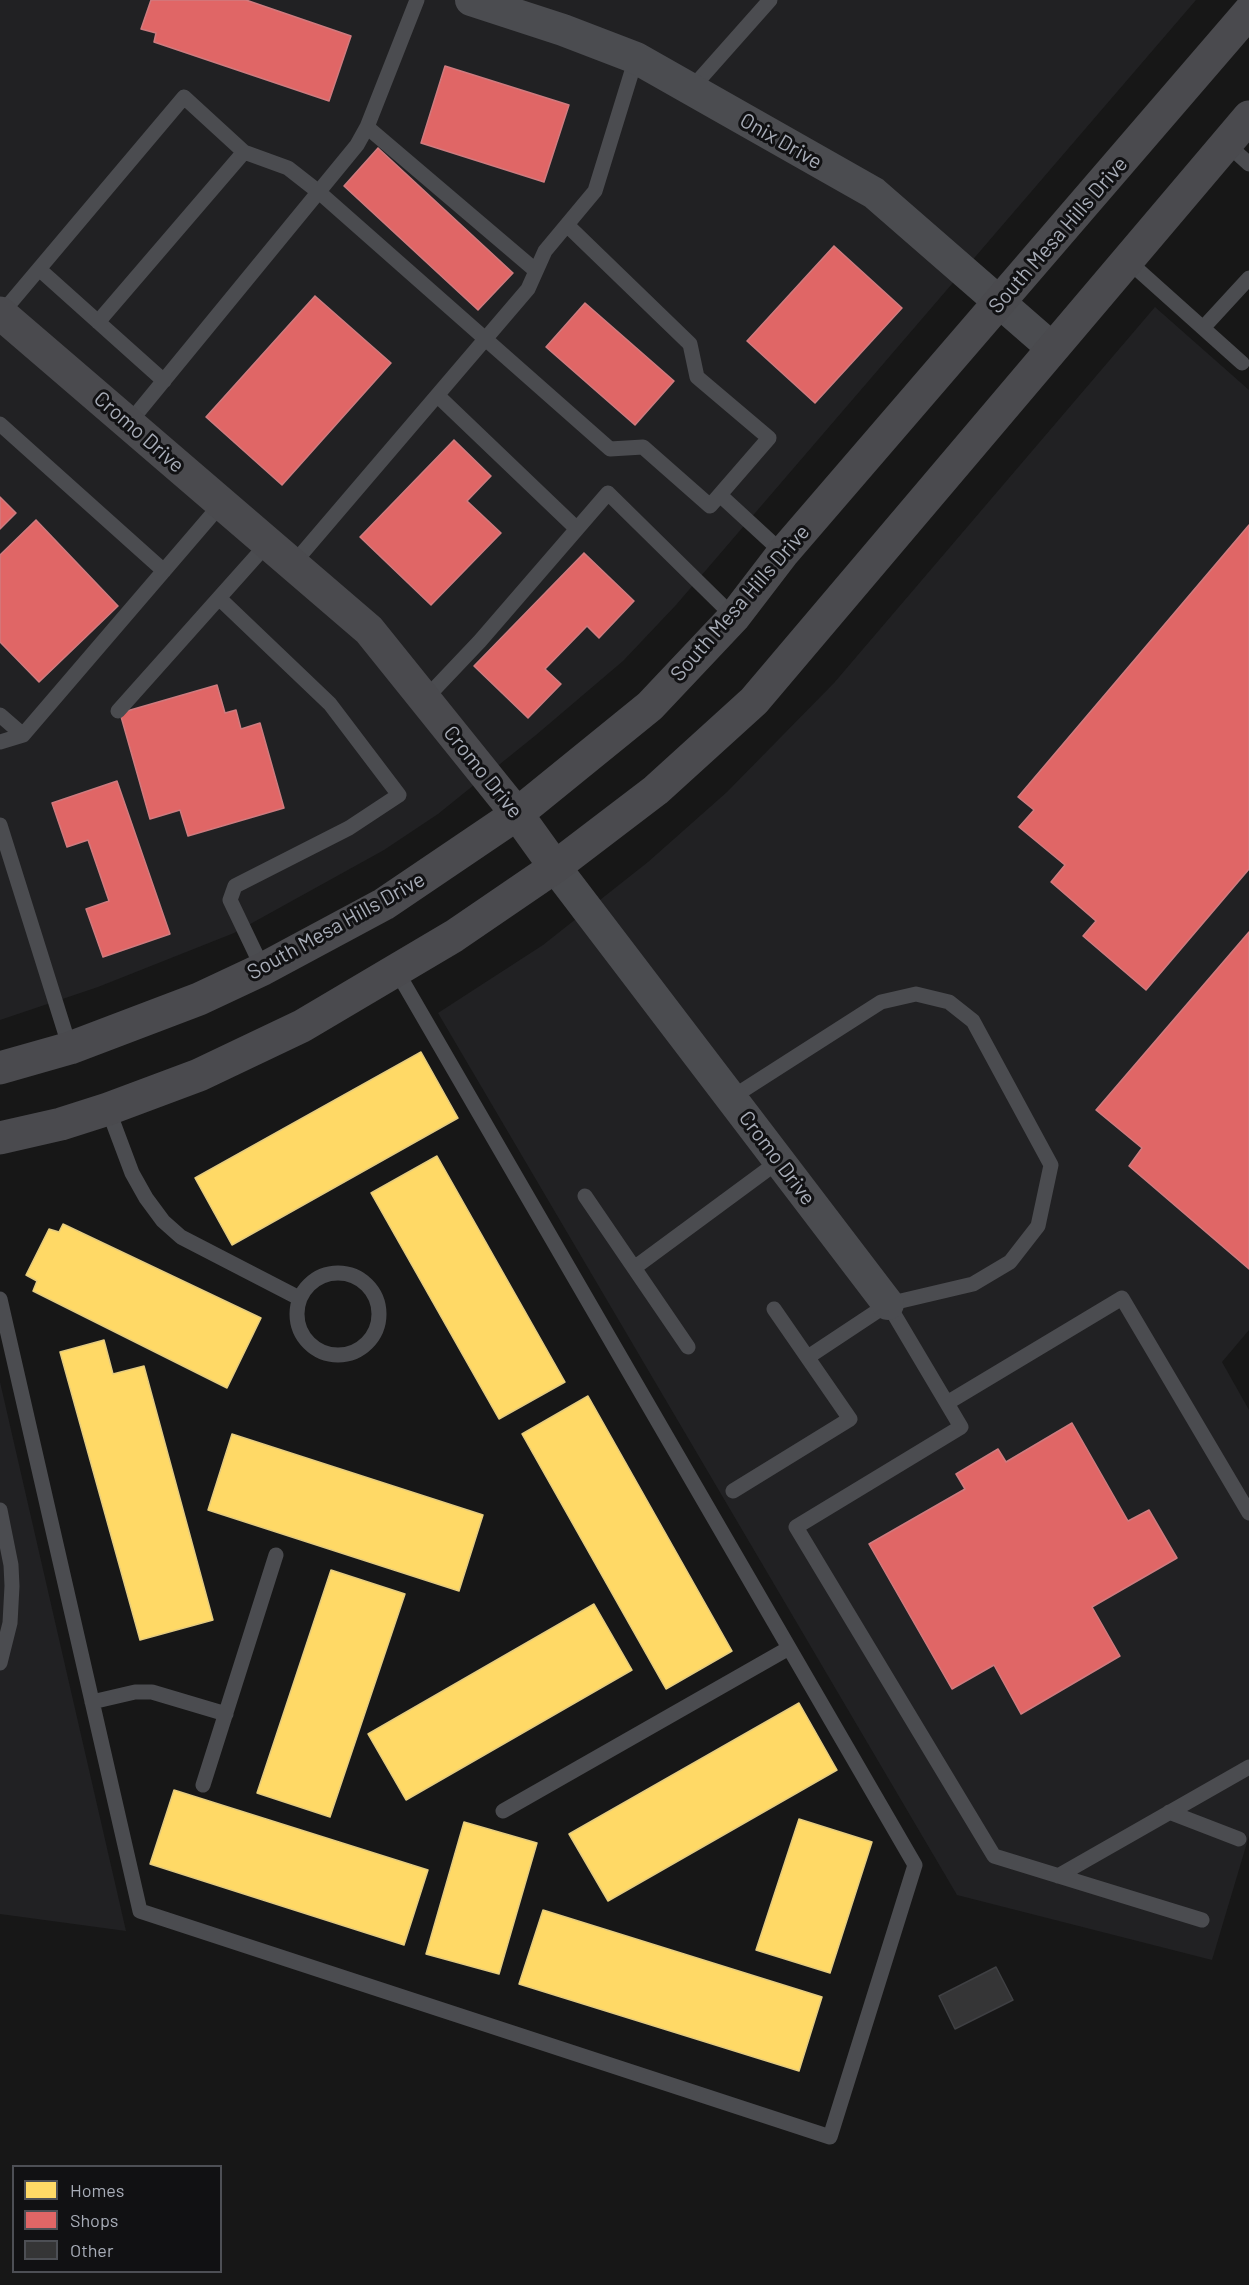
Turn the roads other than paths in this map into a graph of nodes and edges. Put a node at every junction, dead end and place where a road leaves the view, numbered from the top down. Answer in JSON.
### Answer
{"nodes":[{"id":1,"x":417,"y":0,"type":"edge"},
{"id":2,"x":471,"y":0,"type":"edge"},
{"id":3,"x":770,"y":0,"type":"edge"},
{"id":4,"x":1249,"y":12,"type":"edge"},
{"id":5,"x":636,"y":58,"type":"junction"},
{"id":6,"x":691,"y":89,"type":"junction"},
{"id":7,"x":1249,"y":117,"type":"edge"},
{"id":8,"x":367,"y":127,"type":"junction"},
{"id":9,"x":244,"y":152,"type":"junction"},
{"id":10,"x":1238,"y":154,"type":"edge"},
{"id":11,"x":320,"y":193,"type":"junction"},
{"id":12,"x":567,"y":225,"type":"junction"},
{"id":13,"x":1127,"y":260,"type":"junction"},
{"id":14,"x":39,"y":269,"type":"junction"},
{"id":15,"x":535,"y":270,"type":"junction"},
{"id":16,"x":1248,"y":280,"type":"edge"},
{"id":17,"x":1001,"y":301,"type":"junction"},
{"id":18,"x":1,"y":313,"type":"edge"},
{"id":19,"x":98,"y":322,"type":"junction"},
{"id":20,"x":1203,"y":328,"type":"junction"},
{"id":21,"x":486,"y":340,"type":"junction"},
{"id":22,"x":1052,"y":348,"type":"junction"},
{"id":23,"x":1242,"y":363,"type":"dead end"},
{"id":24,"x":164,"y":381,"type":"junction"},
{"id":25,"x":438,"y":396,"type":"junction"},
{"id":26,"x":129,"y":423,"type":"junction"},
{"id":27,"x":0,"y":424,"type":"edge"},
{"id":28,"x":720,"y":495,"type":"junction"},
{"id":29,"x":222,"y":503,"type":"junction"},
{"id":30,"x":577,"y":529,"type":"junction"},
{"id":31,"x":268,"y":543,"type":"junction"},
{"id":32,"x":783,"y":553,"type":"junction"},
{"id":33,"x":293,"y":564,"type":"junction"},
{"id":34,"x":164,"y":571,"type":"junction"},
{"id":35,"x":219,"y":598,"type":"junction"},
{"id":36,"x":735,"y":617,"type":"junction"},
{"id":37,"x":425,"y":699,"type":"junction"},
{"id":38,"x":118,"y":711,"type":"dead end"},
{"id":39,"x":0,"y":715,"type":"edge"},
{"id":40,"x":23,"y":735,"type":"junction"},
{"id":41,"x":0,"y":742,"type":"edge"},
{"id":42,"x":517,"y":814,"type":"junction"},
{"id":43,"x":0,"y":825,"type":"edge"},
{"id":44,"x":555,"y":867,"type":"junction"},
{"id":45,"x":263,"y":969,"type":"junction"},
{"id":46,"x":396,"y":970,"type":"junction"},
{"id":47,"x":70,"y":1048,"type":"junction"},
{"id":48,"x":0,"y":1068,"type":"edge"},
{"id":49,"x":731,"y":1098,"type":"junction"},
{"id":50,"x":108,"y":1109,"type":"junction"},
{"id":51,"x":0,"y":1138,"type":"edge"},
{"id":52,"x":779,"y":1161,"type":"junction"},
{"id":53,"x":585,"y":1196,"type":"dead end"},
{"id":54,"x":634,"y":1268,"type":"junction"},
{"id":55,"x":299,"y":1298,"type":"junction"},
{"id":56,"x":0,"y":1299,"type":"edge"},
{"id":57,"x":888,"y":1304,"type":"junction"},
{"id":58,"x":774,"y":1309,"type":"dead end"},
{"id":59,"x":688,"y":1347,"type":"dead end"},
{"id":60,"x":808,"y":1357,"type":"junction"},
{"id":61,"x":946,"y":1402,"type":"junction"},
{"id":62,"x":732,"y":1491,"type":"dead end"},
{"id":63,"x":0,"y":1510,"type":"edge"},
{"id":64,"x":1249,"y":1513,"type":"edge"},
{"id":65,"x":276,"y":1556,"type":"dead end"},
{"id":66,"x":789,"y":1648,"type":"junction"},
{"id":67,"x":0,"y":1663,"type":"edge"},
{"id":68,"x":92,"y":1702,"type":"junction"},
{"id":69,"x":226,"y":1713,"type":"junction"},
{"id":70,"x":1249,"y":1767,"type":"edge"},
{"id":71,"x":203,"y":1785,"type":"dead end"},
{"id":72,"x":503,"y":1811,"type":"dead end"},
{"id":73,"x":1169,"y":1812,"type":"junction"},
{"id":74,"x":1239,"y":1839,"type":"dead end"},
{"id":75,"x":1058,"y":1876,"type":"junction"},
{"id":76,"x":1202,"y":1920,"type":"dead end"}],
"edges":[{"from":1,"to":8,"type":"lane"},
{"from":2,"to":5,"type":"street","name":"Onix Drive"},
{"from":3,"to":6,"type":"lane"},
{"from":4,"to":17,"type":"street","name":"South Mesa Hills Drive"},
{"from":5,"to":6,"type":"street","name":"Onix Drive"},
{"from":5,"to":12,"type":"lane"},
{"from":6,"to":17,"type":"street","name":"Onix Drive"},
{"from":7,"to":10,"type":"street"},
{"from":8,"to":11,"type":"lane"},
{"from":8,"to":15,"type":"lane"},
{"from":9,"to":11,"type":"lane"},
{"from":9,"to":14,"type":"lane"},
{"from":9,"to":19,"type":"lane"},
{"from":10,"to":13,"type":"street"},
{"from":11,"to":21,"type":"lane"},
{"from":11,"to":24,"type":"lane"},
{"from":12,"to":15,"type":"lane"},
{"from":12,"to":28,"type":"lane"},
{"from":13,"to":20,"type":"lane"},
{"from":13,"to":22,"type":"street"},
{"from":14,"to":18,"type":"lane"},
{"from":14,"to":19,"type":"lane"},
{"from":15,"to":21,"type":"lane"},
{"from":16,"to":20,"type":"lane"},
{"from":17,"to":22,"type":"street","name":"Onix Drive"},
{"from":17,"to":32,"type":"street","name":"South Mesa Hills Drive"},
{"from":18,"to":26,"type":"street","name":"Cromo Drive"},
{"from":19,"to":24,"type":"lane"},
{"from":20,"to":23,"type":"lane"},
{"from":21,"to":25,"type":"lane"},
{"from":21,"to":28,"type":"lane"},
{"from":22,"to":44,"type":"street"},
{"from":24,"to":26,"type":"lane"},
{"from":25,"to":30,"type":"lane"},
{"from":25,"to":33,"type":"lane"},
{"from":26,"to":29,"type":"street","name":"Cromo Drive"},
{"from":27,"to":34,"type":"lane"},
{"from":28,"to":32,"type":"lane"},
{"from":29,"to":31,"type":"street","name":"Cromo Drive"},
{"from":29,"to":34,"type":"lane"},
{"from":30,"to":36,"type":"lane"},
{"from":30,"to":37,"type":"lane"},
{"from":31,"to":33,"type":"street","name":"Cromo Drive"},
{"from":31,"to":35,"type":"lane"},
{"from":32,"to":36,"type":"street","name":"South Mesa Hills Drive"},
{"from":33,"to":37,"type":"street","name":"Cromo Drive"},
{"from":34,"to":40,"type":"lane"},
{"from":35,"to":38,"type":"lane"},
{"from":35,"to":45,"type":"lane"},
{"from":36,"to":42,"type":"street","name":"South Mesa Hills Drive"},
{"from":37,"to":42,"type":"street","name":"Cromo Drive"},
{"from":39,"to":40,"type":"lane"},
{"from":40,"to":41,"type":"lane"},
{"from":42,"to":44,"type":"street","name":"Cromo Drive"},
{"from":42,"to":45,"type":"street","name":"South Mesa Hills Drive"},
{"from":43,"to":47,"type":"lane"},
{"from":44,"to":46,"type":"street"},
{"from":44,"to":49,"type":"street","name":"Cromo Drive"},
{"from":45,"to":47,"type":"street","name":"South Mesa Hills Drive"},
{"from":46,"to":50,"type":"street"},
{"from":46,"to":66,"type":"lane"},
{"from":47,"to":48,"type":"street","name":"South Mesa Hills Drive"},
{"from":49,"to":52,"type":"street","name":"Cromo Drive"},
{"from":49,"to":57,"type":"lane"},
{"from":50,"to":51,"type":"street"},
{"from":50,"to":55,"type":"lane"},
{"from":52,"to":54,"type":"lane"},
{"from":52,"to":57,"type":"street","name":"Cromo Drive"},
{"from":53,"to":54,"type":"lane"},
{"from":54,"to":59,"type":"lane"},
{"from":55,"to":55,"type":"lane"},
{"from":56,"to":68,"type":"lane"},
{"from":57,"to":60,"type":"lane"},
{"from":57,"to":61,"type":"lane"},
{"from":58,"to":60,"type":"lane"},
{"from":60,"to":62,"type":"lane"},
{"from":61,"to":64,"type":"lane"},
{"from":61,"to":75,"type":"lane"},
{"from":63,"to":67,"type":"lane"},
{"from":65,"to":69,"type":"lane"},
{"from":66,"to":68,"type":"lane"},
{"from":66,"to":72,"type":"lane"},
{"from":68,"to":69,"type":"lane"},
{"from":69,"to":71,"type":"lane"},
{"from":70,"to":73,"type":"lane"},
{"from":73,"to":74,"type":"lane"},
{"from":73,"to":75,"type":"lane"},
{"from":75,"to":76,"type":"lane"}]}
